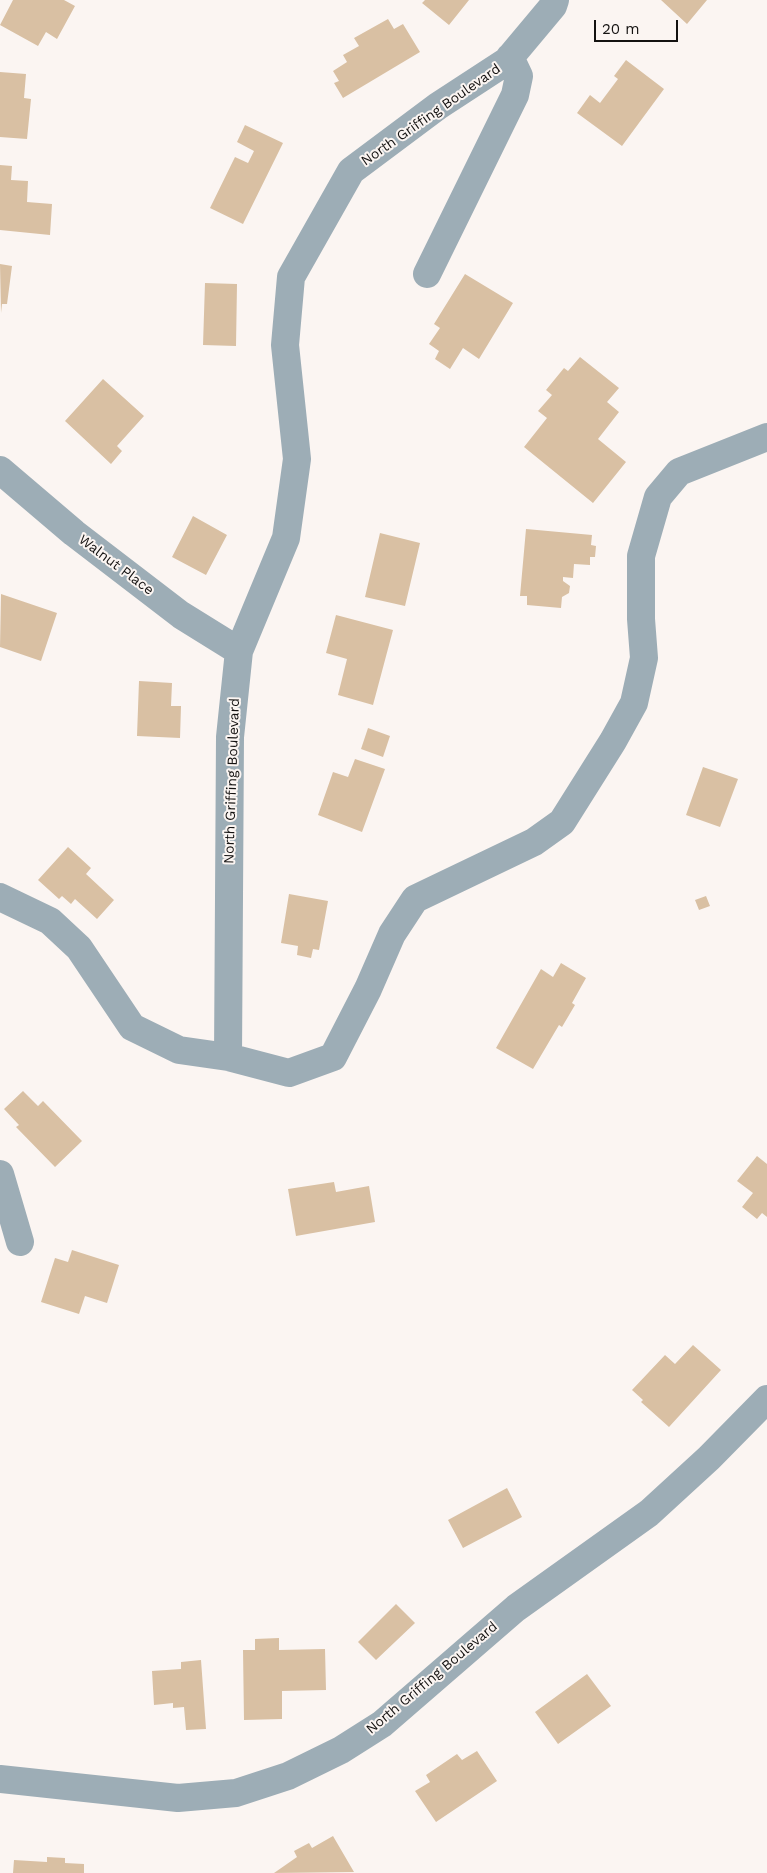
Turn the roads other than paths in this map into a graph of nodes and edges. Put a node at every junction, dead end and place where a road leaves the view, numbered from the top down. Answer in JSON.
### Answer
{"nodes":[{"id":1,"x":555,"y":0,"type":"edge"},
{"id":2,"x":510,"y":57,"type":"junction"},
{"id":3,"x":427,"y":274,"type":"dead end"},
{"id":4,"x":767,"y":438,"type":"edge"},
{"id":5,"x":0,"y":470,"type":"edge"},
{"id":6,"x":239,"y":651,"type":"junction"},
{"id":7,"x":0,"y":897,"type":"edge"},
{"id":8,"x":228,"y":1057,"type":"junction"},
{"id":9,"x":0,"y":1174,"type":"edge"},
{"id":10,"x":20,"y":1242,"type":"dead end"},
{"id":11,"x":767,"y":1399,"type":"edge"},
{"id":12,"x":0,"y":1779,"type":"edge"}],
"edges":[{"from":1,"to":2,"type":"street","name":"North Griffing Boulevard"},
{"from":2,"to":3,"type":"street"},
{"from":2,"to":6,"type":"street","name":"North Griffing Boulevard"},
{"from":4,"to":8,"type":"street"},
{"from":5,"to":6,"type":"street","name":"Walnut Place"},
{"from":6,"to":8,"type":"street","name":"North Griffing Boulevard"},
{"from":7,"to":8,"type":"street"},
{"from":9,"to":10,"type":"street"},
{"from":11,"to":12,"type":"street","name":"North Griffing Boulevard"}]}
